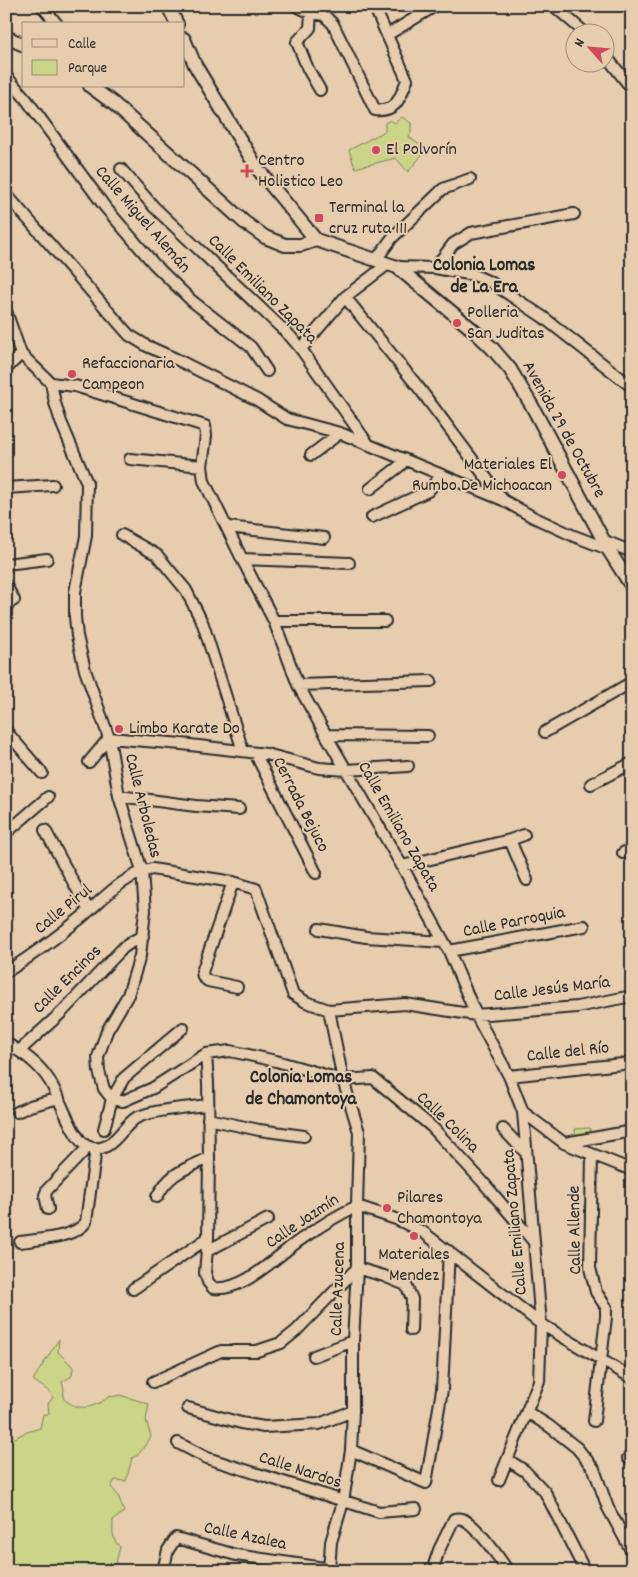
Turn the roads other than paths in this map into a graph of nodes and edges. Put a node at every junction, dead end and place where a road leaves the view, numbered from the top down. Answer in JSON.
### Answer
{"nodes":[{"id":1,"x":42,"y":6,"type":"edge"},
{"id":2,"x":168,"y":6,"type":"edge"},
{"id":3,"x":296,"y":6,"type":"edge"},
{"id":4,"x":374,"y":6,"type":"edge"},
{"id":5,"x":435,"y":6,"type":"edge"},
{"id":6,"x":554,"y":6,"type":"edge"},
{"id":7,"x":311,"y":13,"type":"junction"},
{"id":8,"x":55,"y":22,"type":"edge"},
{"id":9,"x":176,"y":22,"type":"edge"},
{"id":10,"x":572,"y":22,"type":"edge"},
{"id":11,"x":387,"y":36,"type":"junction"},
{"id":12,"x":6,"y":37,"type":"edge"},
{"id":13,"x":185,"y":41,"type":"edge"},
{"id":14,"x":22,"y":44,"type":"edge"},
{"id":15,"x":616,"y":69,"type":"edge"},
{"id":16,"x":6,"y":76,"type":"edge"},
{"id":17,"x":94,"y":88,"type":"edge"},
{"id":18,"x":632,"y":89,"type":"edge"},
{"id":19,"x":320,"y":90,"type":"dead end"},
{"id":20,"x":121,"y":169,"type":"dead end"},
{"id":21,"x":470,"y":179,"type":"dead end"},
{"id":22,"x":6,"y":194,"type":"edge"},
{"id":23,"x":574,"y":214,"type":"dead end"},
{"id":24,"x":316,"y":240,"type":"junction"},
{"id":25,"x":387,"y":264,"type":"junction"},
{"id":26,"x":435,"y":268,"type":"junction"},
{"id":27,"x":345,"y":297,"type":"junction"},
{"id":28,"x":6,"y":312,"type":"edge"},
{"id":29,"x":302,"y":349,"type":"junction"},
{"id":30,"x":21,"y":354,"type":"junction"},
{"id":31,"x":6,"y":369,"type":"edge"},
{"id":32,"x":267,"y":371,"type":"dead end"},
{"id":33,"x":51,"y":383,"type":"junction"},
{"id":34,"x":632,"y":387,"type":"edge"},
{"id":35,"x":340,"y":433,"type":"junction"},
{"id":36,"x":368,"y":444,"type":"junction"},
{"id":37,"x":311,"y":455,"type":"dead end"},
{"id":38,"x":130,"y":459,"type":"dead end"},
{"id":39,"x":403,"y":460,"type":"junction"},
{"id":40,"x":202,"y":466,"type":"junction"},
{"id":41,"x":441,"y":476,"type":"junction"},
{"id":42,"x":53,"y":485,"type":"dead end"},
{"id":43,"x":6,"y":488,"type":"edge"},
{"id":44,"x":370,"y":489,"type":"dead end"},
{"id":45,"x":503,"y":500,"type":"junction"},
{"id":46,"x":372,"y":517,"type":"dead end"},
{"id":47,"x":228,"y":527,"type":"junction"},
{"id":48,"x":122,"y":535,"type":"dead end"},
{"id":49,"x":324,"y":538,"type":"dead end"},
{"id":50,"x":607,"y":545,"type":"junction"},
{"id":51,"x":632,"y":552,"type":"edge"},
{"id":52,"x":47,"y":559,"type":"dead end"},
{"id":53,"x":242,"y":559,"type":"junction"},
{"id":54,"x":349,"y":563,"type":"dead end"},
{"id":55,"x":6,"y":564,"type":"edge"},
{"id":56,"x":6,"y":585,"type":"edge"},
{"id":57,"x":632,"y":587,"type":"edge"},
{"id":58,"x":6,"y":605,"type":"edge"},
{"id":59,"x":274,"y":621,"type":"junction"},
{"id":60,"x":385,"y":621,"type":"dead end"},
{"id":61,"x":430,"y":681,"type":"dead end"},
{"id":62,"x":632,"y":682,"type":"edge"},
{"id":63,"x":298,"y":685,"type":"junction"},
{"id":64,"x":545,"y":732,"type":"dead end"},
{"id":65,"x":8,"y":736,"type":"edge"},
{"id":66,"x":326,"y":736,"type":"junction"},
{"id":67,"x":428,"y":736,"type":"dead end"},
{"id":68,"x":109,"y":738,"type":"junction"},
{"id":69,"x":243,"y":751,"type":"junction"},
{"id":70,"x":255,"y":753,"type":"junction"},
{"id":71,"x":89,"y":762,"type":"dead end"},
{"id":72,"x":632,"y":763,"type":"edge"},
{"id":73,"x":408,"y":766,"type":"dead end"},
{"id":74,"x":347,"y":770,"type":"junction"},
{"id":75,"x":42,"y":773,"type":"dead end"},
{"id":76,"x":591,"y":784,"type":"dead end"},
{"id":77,"x":119,"y":796,"type":"junction"},
{"id":78,"x":48,"y":797,"type":"dead end"},
{"id":79,"x":239,"y":809,"type":"dead end"},
{"id":80,"x":45,"y":830,"type":"dead end"},
{"id":81,"x":6,"y":833,"type":"edge"},
{"id":82,"x":524,"y":834,"type":"dead end"},
{"id":83,"x":510,"y":840,"type":"junction"},
{"id":84,"x":402,"y":866,"type":"junction"},
{"id":85,"x":142,"y":871,"type":"junction"},
{"id":86,"x":316,"y":873,"type":"dead end"},
{"id":87,"x":527,"y":880,"type":"dead end"},
{"id":88,"x":233,"y":882,"type":"junction"},
{"id":89,"x":89,"y":911,"type":"junction"},
{"id":90,"x":584,"y":926,"type":"dead end"},
{"id":91,"x":319,"y":928,"type":"dead end"},
{"id":92,"x":143,"y":936,"type":"junction"},
{"id":93,"x":444,"y":942,"type":"junction"},
{"id":94,"x":449,"y":952,"type":"junction"},
{"id":95,"x":6,"y":972,"type":"edge"},
{"id":96,"x":237,"y":987,"type":"dead end"},
{"id":97,"x":632,"y":996,"type":"edge"},
{"id":98,"x":329,"y":1010,"type":"junction"},
{"id":99,"x":476,"y":1015,"type":"junction"},
{"id":100,"x":183,"y":1028,"type":"dead end"},
{"id":101,"x":6,"y":1043,"type":"edge"},
{"id":102,"x":19,"y":1051,"type":"junction"},
{"id":103,"x":206,"y":1054,"type":"junction"},
{"id":104,"x":632,"y":1063,"type":"edge"},
{"id":105,"x":508,"y":1076,"type":"junction"},
{"id":106,"x":344,"y":1080,"type":"junction"},
{"id":107,"x":59,"y":1098,"type":"junction"},
{"id":108,"x":112,"y":1099,"type":"junction"},
{"id":109,"x":208,"y":1104,"type":"junction"},
{"id":110,"x":17,"y":1112,"type":"dead end"},
{"id":111,"x":523,"y":1112,"type":"junction"},
{"id":112,"x":208,"y":1119,"type":"junction"},
{"id":113,"x":503,"y":1129,"type":"dead end"},
{"id":114,"x":104,"y":1130,"type":"dead end"},
{"id":115,"x":632,"y":1132,"type":"edge"},
{"id":116,"x":304,"y":1136,"type":"dead end"},
{"id":117,"x":564,"y":1144,"type":"junction"},
{"id":118,"x":92,"y":1147,"type":"junction"},
{"id":119,"x":526,"y":1153,"type":"junction"},
{"id":120,"x":592,"y":1155,"type":"junction"},
{"id":121,"x":209,"y":1158,"type":"junction"},
{"id":122,"x":632,"y":1170,"type":"edge"},
{"id":123,"x":157,"y":1197,"type":"dead end"},
{"id":124,"x":357,"y":1206,"type":"junction"},
{"id":125,"x":48,"y":1209,"type":"dead end"},
{"id":126,"x":268,"y":1219,"type":"dead end"},
{"id":127,"x":208,"y":1238,"type":"junction"},
{"id":128,"x":20,"y":1242,"type":"dead end"},
{"id":129,"x":534,"y":1242,"type":"junction"},
{"id":130,"x":207,"y":1251,"type":"junction"},
{"id":131,"x":449,"y":1251,"type":"junction"},
{"id":132,"x":357,"y":1268,"type":"junction"},
{"id":133,"x":133,"y":1289,"type":"dead end"},
{"id":134,"x":540,"y":1324,"type":"junction"},
{"id":135,"x":411,"y":1330,"type":"dead end"},
{"id":136,"x":353,"y":1341,"type":"junction"},
{"id":137,"x":314,"y":1356,"type":"dead end"},
{"id":138,"x":600,"y":1360,"type":"junction"},
{"id":139,"x":632,"y":1378,"type":"edge"},
{"id":140,"x":153,"y":1382,"type":"dead end"},
{"id":141,"x":188,"y":1408,"type":"dead end"},
{"id":142,"x":353,"y":1411,"type":"junction"},
{"id":143,"x":527,"y":1412,"type":"junction"},
{"id":144,"x":594,"y":1421,"type":"dead end"},
{"id":145,"x":178,"y":1443,"type":"dead end"},
{"id":146,"x":351,"y":1450,"type":"junction"},
{"id":147,"x":508,"y":1460,"type":"junction"},
{"id":148,"x":499,"y":1480,"type":"dead end"},
{"id":149,"x":343,"y":1502,"type":"junction"},
{"id":150,"x":416,"y":1509,"type":"dead end"},
{"id":151,"x":632,"y":1552,"type":"edge"},
{"id":152,"x":329,"y":1570,"type":"edge"},
{"id":153,"x":163,"y":1571,"type":"edge"},
{"id":154,"x":345,"y":1571,"type":"edge"},
{"id":155,"x":432,"y":1571,"type":"edge"},
{"id":156,"x":508,"y":1571,"type":"edge"},
{"id":157,"x":585,"y":1571,"type":"edge"}],
"edges":[{"from":1,"to":8,"type":"street"},
{"from":2,"to":9,"type":"street"},
{"from":3,"to":7,"type":"street"},
{"from":4,"to":11,"type":"street"},
{"from":5,"to":11,"type":"street"},
{"from":6,"to":10,"type":"street"},
{"from":7,"to":11,"type":"street"},
{"from":7,"to":19,"type":"street"},
{"from":12,"to":14,"type":"street"},
{"from":13,"to":24,"type":"street"},
{"from":15,"to":18,"type":"street"},
{"from":16,"to":32,"type":"street","name":"Calle Miguel Alemán"},
{"from":17,"to":24,"type":"street"},
{"from":20,"to":29,"type":"street","name":"Calle Emiliano Zapata"},
{"from":21,"to":25,"type":"street"},
{"from":22,"to":35,"type":"street"},
{"from":23,"to":26,"type":"street"},
{"from":24,"to":25,"type":"street"},
{"from":25,"to":26,"type":"street"},
{"from":25,"to":27,"type":"street"},
{"from":25,"to":50,"type":"street","name":"Avenida 29 de Octubre"},
{"from":26,"to":34,"type":"street"},
{"from":27,"to":29,"type":"street"},
{"from":27,"to":45,"type":"street"},
{"from":28,"to":30,"type":"street"},
{"from":29,"to":36,"type":"street","name":"Calle Emiliano Zapata"},
{"from":30,"to":31,"type":"street"},
{"from":30,"to":33,"type":"street"},
{"from":33,"to":40,"type":"street","name":"Calle Emiliano Zapata"},
{"from":33,"to":68,"type":"street","name":"Calle Arboledas"},
{"from":35,"to":36,"type":"street"},
{"from":35,"to":37,"type":"street"},
{"from":36,"to":39,"type":"street"},
{"from":38,"to":40,"type":"street"},
{"from":39,"to":41,"type":"street"},
{"from":39,"to":44,"type":"street"},
{"from":40,"to":47,"type":"street","name":"Calle Emiliano Zapata"},
{"from":41,"to":45,"type":"street"},
{"from":41,"to":46,"type":"street"},
{"from":42,"to":43,"type":"street"},
{"from":45,"to":50,"type":"street"},
{"from":47,"to":49,"type":"street"},
{"from":47,"to":53,"type":"street","name":"Calle Emiliano Zapata"},
{"from":48,"to":69,"type":"street"},
{"from":50,"to":51,"type":"street"},
{"from":50,"to":57,"type":"street","name":"Avenida 29 de Octubre"},
{"from":52,"to":55,"type":"street"},
{"from":53,"to":54,"type":"street"},
{"from":53,"to":59,"type":"street","name":"Calle Emiliano Zapata"},
{"from":56,"to":58,"type":"street"},
{"from":59,"to":60,"type":"street"},
{"from":59,"to":63,"type":"street","name":"Calle Emiliano Zapata"},
{"from":61,"to":63,"type":"street"},
{"from":62,"to":64,"type":"street"},
{"from":63,"to":66,"type":"street","name":"Calle Emiliano Zapata"},
{"from":65,"to":75,"type":"street"},
{"from":66,"to":67,"type":"street"},
{"from":66,"to":74,"type":"street","name":"Calle Emiliano Zapata"},
{"from":68,"to":69,"type":"street"},
{"from":68,"to":71,"type":"street"},
{"from":68,"to":77,"type":"street","name":"Calle Arboledas"},
{"from":69,"to":70,"type":"street"},
{"from":70,"to":74,"type":"street"},
{"from":70,"to":86,"type":"street","name":"Cerrada Bejuco"},
{"from":72,"to":76,"type":"street"},
{"from":73,"to":74,"type":"street"},
{"from":74,"to":84,"type":"street","name":"Calle Emiliano Zapata"},
{"from":77,"to":79,"type":"street"},
{"from":77,"to":85,"type":"street","name":"Calle Arboledas"},
{"from":78,"to":81,"type":"street"},
{"from":80,"to":89,"type":"street"},
{"from":82,"to":83,"type":"street"},
{"from":83,"to":84,"type":"street"},
{"from":83,"to":87,"type":"street"},
{"from":84,"to":93,"type":"street","name":"Calle Emiliano Zapata"},
{"from":85,"to":88,"type":"street"},
{"from":85,"to":89,"type":"street","name":"Calle Pirul"},
{"from":85,"to":92,"type":"street","name":"Calle Arboledas"},
{"from":88,"to":96,"type":"street"},
{"from":88,"to":98,"type":"street"},
{"from":89,"to":95,"type":"street","name":"Calle Pirul"},
{"from":90,"to":94,"type":"street","name":"Calle Parroquia"},
{"from":91,"to":93,"type":"street"},
{"from":92,"to":102,"type":"street","name":"Calle Encinos"},
{"from":92,"to":108,"type":"street","name":"Calle Arboledas"},
{"from":93,"to":94,"type":"street","name":"Calle Emiliano Zapata"},
{"from":94,"to":99,"type":"street","name":"Calle Emiliano Zapata"},
{"from":97,"to":99,"type":"street","name":"Calle Jesús María"},
{"from":98,"to":99,"type":"street","name":"Calle Jesús María"},
{"from":98,"to":106,"type":"street","name":"Calle Azucena"},
{"from":99,"to":105,"type":"street","name":"Calle Emiliano Zapata"},
{"from":100,"to":108,"type":"street"},
{"from":101,"to":102,"type":"street"},
{"from":102,"to":107,"type":"street"},
{"from":103,"to":106,"type":"street","name":"Calle Colina"},
{"from":103,"to":108,"type":"street"},
{"from":103,"to":109,"type":"street","name":"Calle Jazmín"},
{"from":104,"to":105,"type":"street","name":"Calle del Río"},
{"from":105,"to":111,"type":"street","name":"Calle Emiliano Zapata"},
{"from":106,"to":124,"type":"street","name":"Calle Azucena"},
{"from":106,"to":129,"type":"street","name":"Calle Colina"},
{"from":107,"to":110,"type":"street"},
{"from":107,"to":118,"type":"street"},
{"from":108,"to":114,"type":"street"},
{"from":109,"to":112,"type":"street","name":"Calle Jazmín"},
{"from":109,"to":118,"type":"street"},
{"from":111,"to":117,"type":"street"},
{"from":111,"to":119,"type":"street","name":"Calle Emiliano Zapata"},
{"from":112,"to":116,"type":"street"},
{"from":112,"to":121,"type":"street","name":"Calle Jazmín"},
{"from":113,"to":119,"type":"street"},
{"from":115,"to":117,"type":"street"},
{"from":117,"to":120,"type":"street"},
{"from":118,"to":125,"type":"street"},
{"from":118,"to":128,"type":"street"},
{"from":119,"to":129,"type":"street","name":"Calle Emiliano Zapata"},
{"from":120,"to":122,"type":"street"},
{"from":120,"to":138,"type":"street","name":"Calle Allende"},
{"from":121,"to":123,"type":"street"},
{"from":121,"to":127,"type":"street","name":"Calle Jazmín"},
{"from":124,"to":130,"type":"street","name":"Calle Jazmín"},
{"from":124,"to":131,"type":"street","name":"Calle Jazmín"},
{"from":124,"to":132,"type":"street","name":"Calle Azucena"},
{"from":126,"to":130,"type":"street"},
{"from":127,"to":130,"type":"street","name":"Calle Jazmín"},
{"from":127,"to":133,"type":"street"},
{"from":129,"to":134,"type":"street","name":"Calle Emiliano Zapata"},
{"from":131,"to":134,"type":"street","name":"Calle Jazmín"},
{"from":131,"to":146,"type":"street"},
{"from":132,"to":135,"type":"street"},
{"from":132,"to":136,"type":"street","name":"Calle Azucena"},
{"from":132,"to":140,"type":"street"},
{"from":134,"to":138,"type":"street","name":"Calle Jazmín"},
{"from":134,"to":143,"type":"street","name":"Calle Emiliano Zapata"},
{"from":136,"to":137,"type":"street"},
{"from":136,"to":142,"type":"street","name":"Calle Azucena"},
{"from":138,"to":139,"type":"street","name":"Calle Jazmín"},
{"from":138,"to":144,"type":"street","name":"Calle Allende"},
{"from":141,"to":142,"type":"street"},
{"from":142,"to":146,"type":"street","name":"Calle Azucena"},
{"from":143,"to":147,"type":"street","name":"Calle Emiliano Zapata"},
{"from":143,"to":151,"type":"street"},
{"from":145,"to":149,"type":"street","name":"Calle Nardos"},
{"from":146,"to":149,"type":"street","name":"Calle Azucena"},
{"from":147,"to":148,"type":"street","name":"Calle Emiliano Zapata"},
{"from":147,"to":157,"type":"street"},
{"from":149,"to":150,"type":"street","name":"Calle Nardos"},
{"from":149,"to":152,"type":"street","name":"Calle Azucena"},
{"from":152,"to":153,"type":"street","name":"Calle Azalea"},
{"from":152,"to":154,"type":"street","name":"Calle Azalea"},
{"from":155,"to":156,"type":"street"}]}
